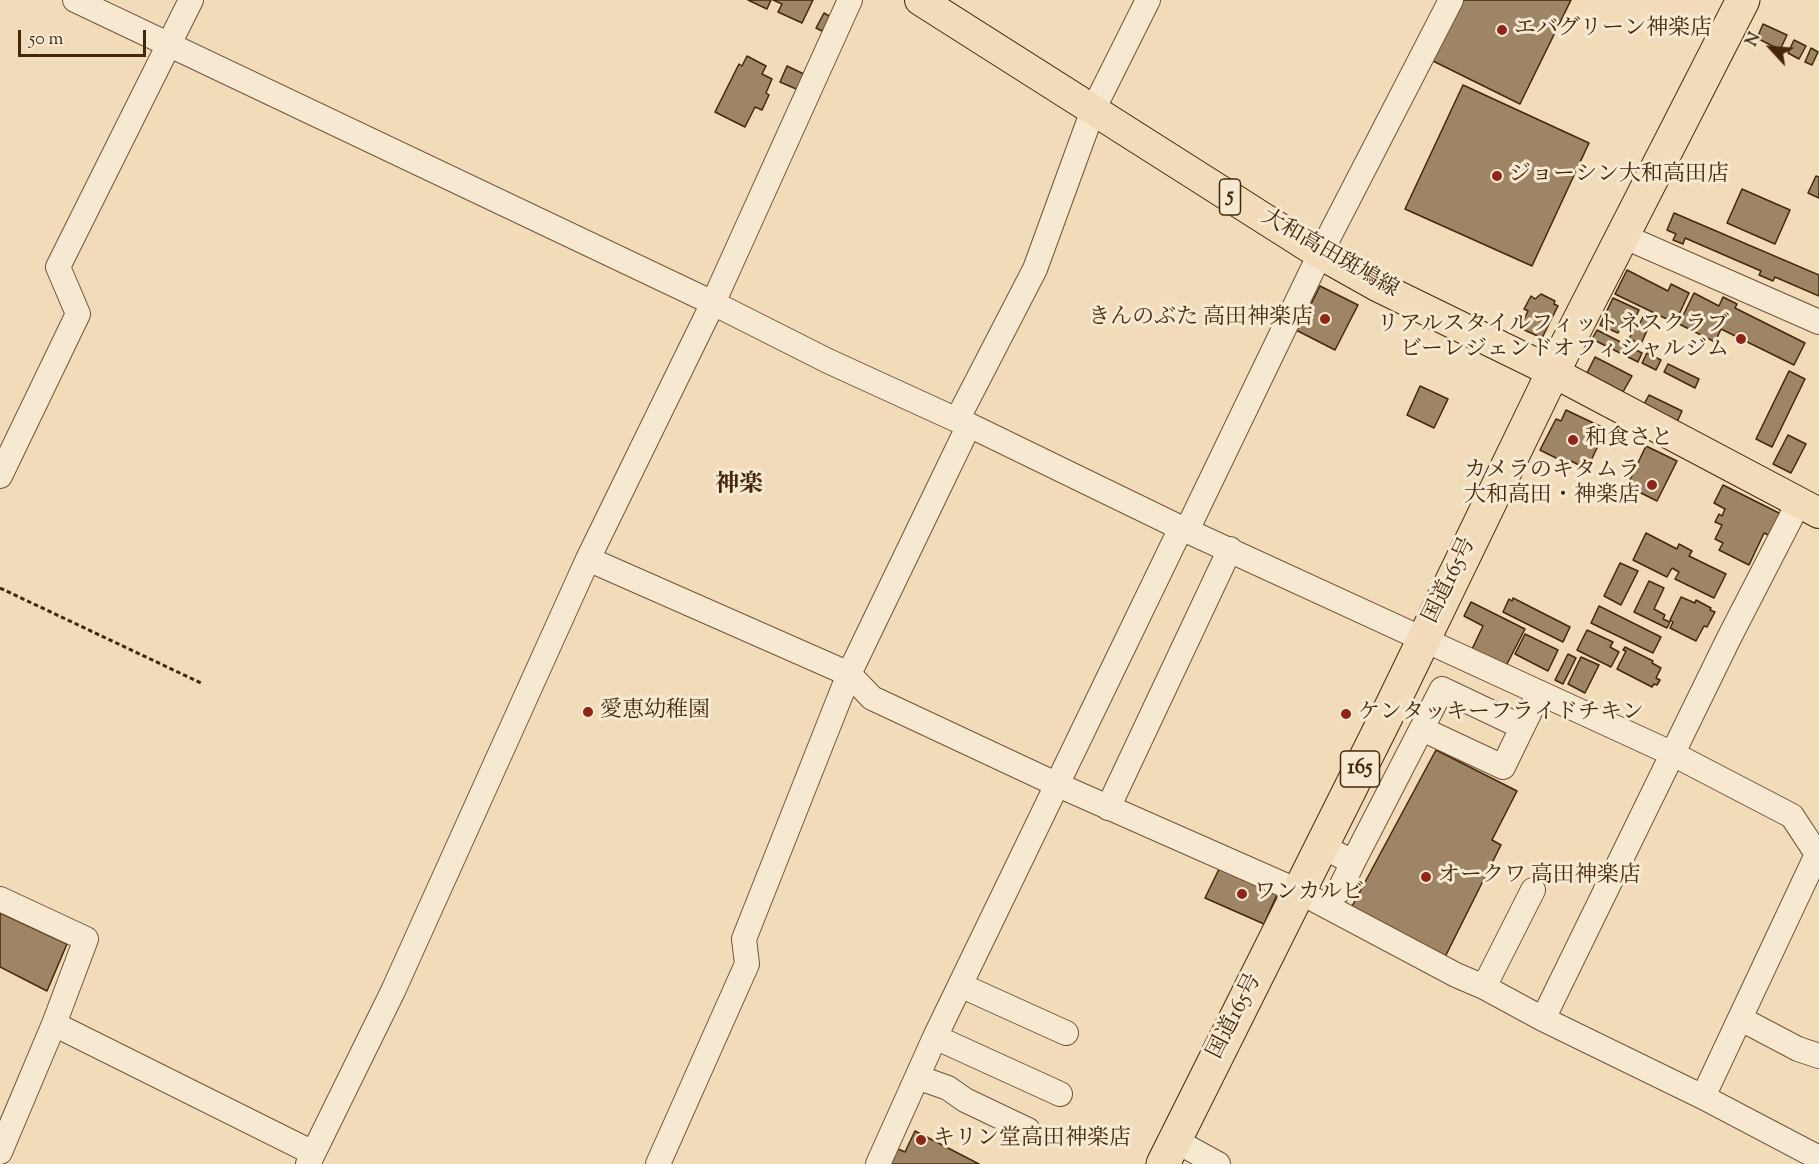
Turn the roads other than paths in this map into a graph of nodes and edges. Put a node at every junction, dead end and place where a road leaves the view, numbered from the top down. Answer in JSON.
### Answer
{"nodes":[{"id":1,"x":75,"y":0,"type":"edge"},
{"id":2,"x":191,"y":0,"type":"edge"},
{"id":3,"x":850,"y":0,"type":"edge"},
{"id":4,"x":921,"y":0,"type":"edge"},
{"id":5,"x":1148,"y":0,"type":"edge"},
{"id":6,"x":1450,"y":0,"type":"edge"},
{"id":7,"x":1743,"y":0,"type":"edge"},
{"id":8,"x":168,"y":44,"type":"junction"},
{"id":9,"x":1093,"y":110,"type":"junction"},
{"id":10,"x":1623,"y":236,"type":"junction"},
{"id":11,"x":1320,"y":254,"type":"junction"},
{"id":12,"x":713,"y":303,"type":"junction"},
{"id":13,"x":1819,"y":322,"type":"edge"},
{"id":14,"x":1553,"y":372,"type":"junction"},
{"id":15,"x":963,"y":422,"type":"junction"},
{"id":16,"x":0,"y":476,"type":"edge"},
{"id":17,"x":1809,"y":507,"type":"edge"},
{"id":18,"x":1184,"y":529,"type":"junction"},
{"id":19,"x":1230,"y":549,"type":"junction"},
{"id":20,"x":588,"y":559,"type":"junction"},
{"id":21,"x":1424,"y":639,"type":"junction"},
{"id":22,"x":849,"y":674,"type":"junction"},
{"id":23,"x":1539,"y":693,"type":"junction"},
{"id":24,"x":1393,"y":703,"type":"junction"},
{"id":25,"x":1424,"y":725,"type":"junction"},
{"id":26,"x":1522,"y":727,"type":"junction"},
{"id":27,"x":1673,"y":754,"type":"junction"},
{"id":28,"x":1058,"y":785,"type":"junction"},
{"id":29,"x":1108,"y":807,"type":"junction"},
{"id":30,"x":1321,"y":846,"type":"junction"},
{"id":31,"x":1818,"y":852,"type":"edge"},
{"id":32,"x":1353,"y":862,"type":"junction"},
{"id":33,"x":1533,"y":890,"type":"dead end"},
{"id":34,"x":1298,"y":891,"type":"junction"},
{"id":35,"x":1339,"y":891,"type":"dead end"},
{"id":36,"x":0,"y":899,"type":"edge"},
{"id":37,"x":960,"y":985,"type":"junction"},
{"id":38,"x":1484,"y":987,"type":"junction"},
{"id":39,"x":1544,"y":1019,"type":"junction"},
{"id":40,"x":1741,"y":1019,"type":"junction"},
{"id":41,"x":54,"y":1024,"type":"junction"},
{"id":42,"x":1066,"y":1033,"type":"dead end"},
{"id":43,"x":935,"y":1037,"type":"junction"},
{"id":44,"x":1819,"y":1056,"type":"edge"},
{"id":45,"x":917,"y":1077,"type":"junction"},
{"id":46,"x":1060,"y":1094,"type":"dead end"},
{"id":47,"x":1703,"y":1097,"type":"junction"},
{"id":48,"x":1028,"y":1131,"type":"dead end"},
{"id":49,"x":0,"y":1152,"type":"edge"},
{"id":50,"x":1168,"y":1152,"type":"edge"},
{"id":51,"x":311,"y":1158,"type":"edge"},
{"id":52,"x":1819,"y":1158,"type":"edge"},
{"id":53,"x":658,"y":1164,"type":"edge"},
{"id":54,"x":878,"y":1164,"type":"edge"},
{"id":55,"x":1218,"y":1164,"type":"edge"}],
"edges":[{"from":1,"to":8,"type":"street"},
{"from":2,"to":8,"type":"street"},
{"from":3,"to":12,"type":"street"},
{"from":4,"to":9,"type":"main road","name":"大和高田斑鳩線","number":"5"},
{"from":5,"to":9,"type":"street"},
{"from":6,"to":11,"type":"street"},
{"from":7,"to":10,"type":"highway","name":"国道165号","number":"165"},
{"from":8,"to":12,"type":"street"},
{"from":8,"to":16,"type":"street"},
{"from":9,"to":11,"type":"main road","name":"大和高田斑鳩線","number":"5"},
{"from":9,"to":15,"type":"street"},
{"from":10,"to":13,"type":"street"},
{"from":10,"to":14,"type":"highway","name":"国道165号","number":"165"},
{"from":11,"to":14,"type":"main road","name":"大和高田斑鳩線","number":"5"},
{"from":11,"to":18,"type":"street"},
{"from":12,"to":15,"type":"street"},
{"from":12,"to":20,"type":"street"},
{"from":14,"to":17,"type":"main road","name":"大和高田斑鳩線","number":"5"},
{"from":14,"to":21,"type":"highway","name":"国道165号","number":"165"},
{"from":15,"to":18,"type":"street"},
{"from":15,"to":22,"type":"street"},
{"from":17,"to":27,"type":"street"},
{"from":18,"to":19,"type":"street"},
{"from":18,"to":28,"type":"street"},
{"from":19,"to":21,"type":"street"},
{"from":19,"to":29,"type":"street"},
{"from":20,"to":22,"type":"street"},
{"from":20,"to":51,"type":"street"},
{"from":21,"to":23,"type":"street"},
{"from":21,"to":24,"type":"highway","name":"国道165号","number":"165"},
{"from":22,"to":28,"type":"street"},
{"from":22,"to":53,"type":"street"},
{"from":23,"to":26,"type":"street"},
{"from":23,"to":27,"type":"street"},
{"from":24,"to":25,"type":"street"},
{"from":24,"to":30,"type":"highway","name":"国道165号","number":"165"},
{"from":25,"to":26,"type":"street"},
{"from":25,"to":26,"type":"street"},
{"from":25,"to":32,"type":"street"},
{"from":27,"to":31,"type":"street"},
{"from":27,"to":39,"type":"street"},
{"from":28,"to":29,"type":"street"},
{"from":28,"to":37,"type":"street"},
{"from":29,"to":34,"type":"street"},
{"from":30,"to":32,"type":"street"},
{"from":30,"to":34,"type":"highway","name":"国道165号","number":"165"},
{"from":31,"to":40,"type":"street"},
{"from":32,"to":35,"type":"street"},
{"from":33,"to":38,"type":"street"},
{"from":34,"to":38,"type":"street"},
{"from":34,"to":50,"type":"highway","name":"国道165号","number":"165"},
{"from":36,"to":41,"type":"street"},
{"from":37,"to":42,"type":"street"},
{"from":37,"to":43,"type":"street"},
{"from":38,"to":39,"type":"street"},
{"from":39,"to":47,"type":"street"},
{"from":40,"to":44,"type":"street"},
{"from":40,"to":47,"type":"street"},
{"from":41,"to":49,"type":"street"},
{"from":41,"to":51,"type":"street"},
{"from":43,"to":45,"type":"street"},
{"from":43,"to":46,"type":"street"},
{"from":45,"to":48,"type":"street"},
{"from":45,"to":54,"type":"street"},
{"from":47,"to":52,"type":"street"},
{"from":50,"to":55,"type":"street"}]}
